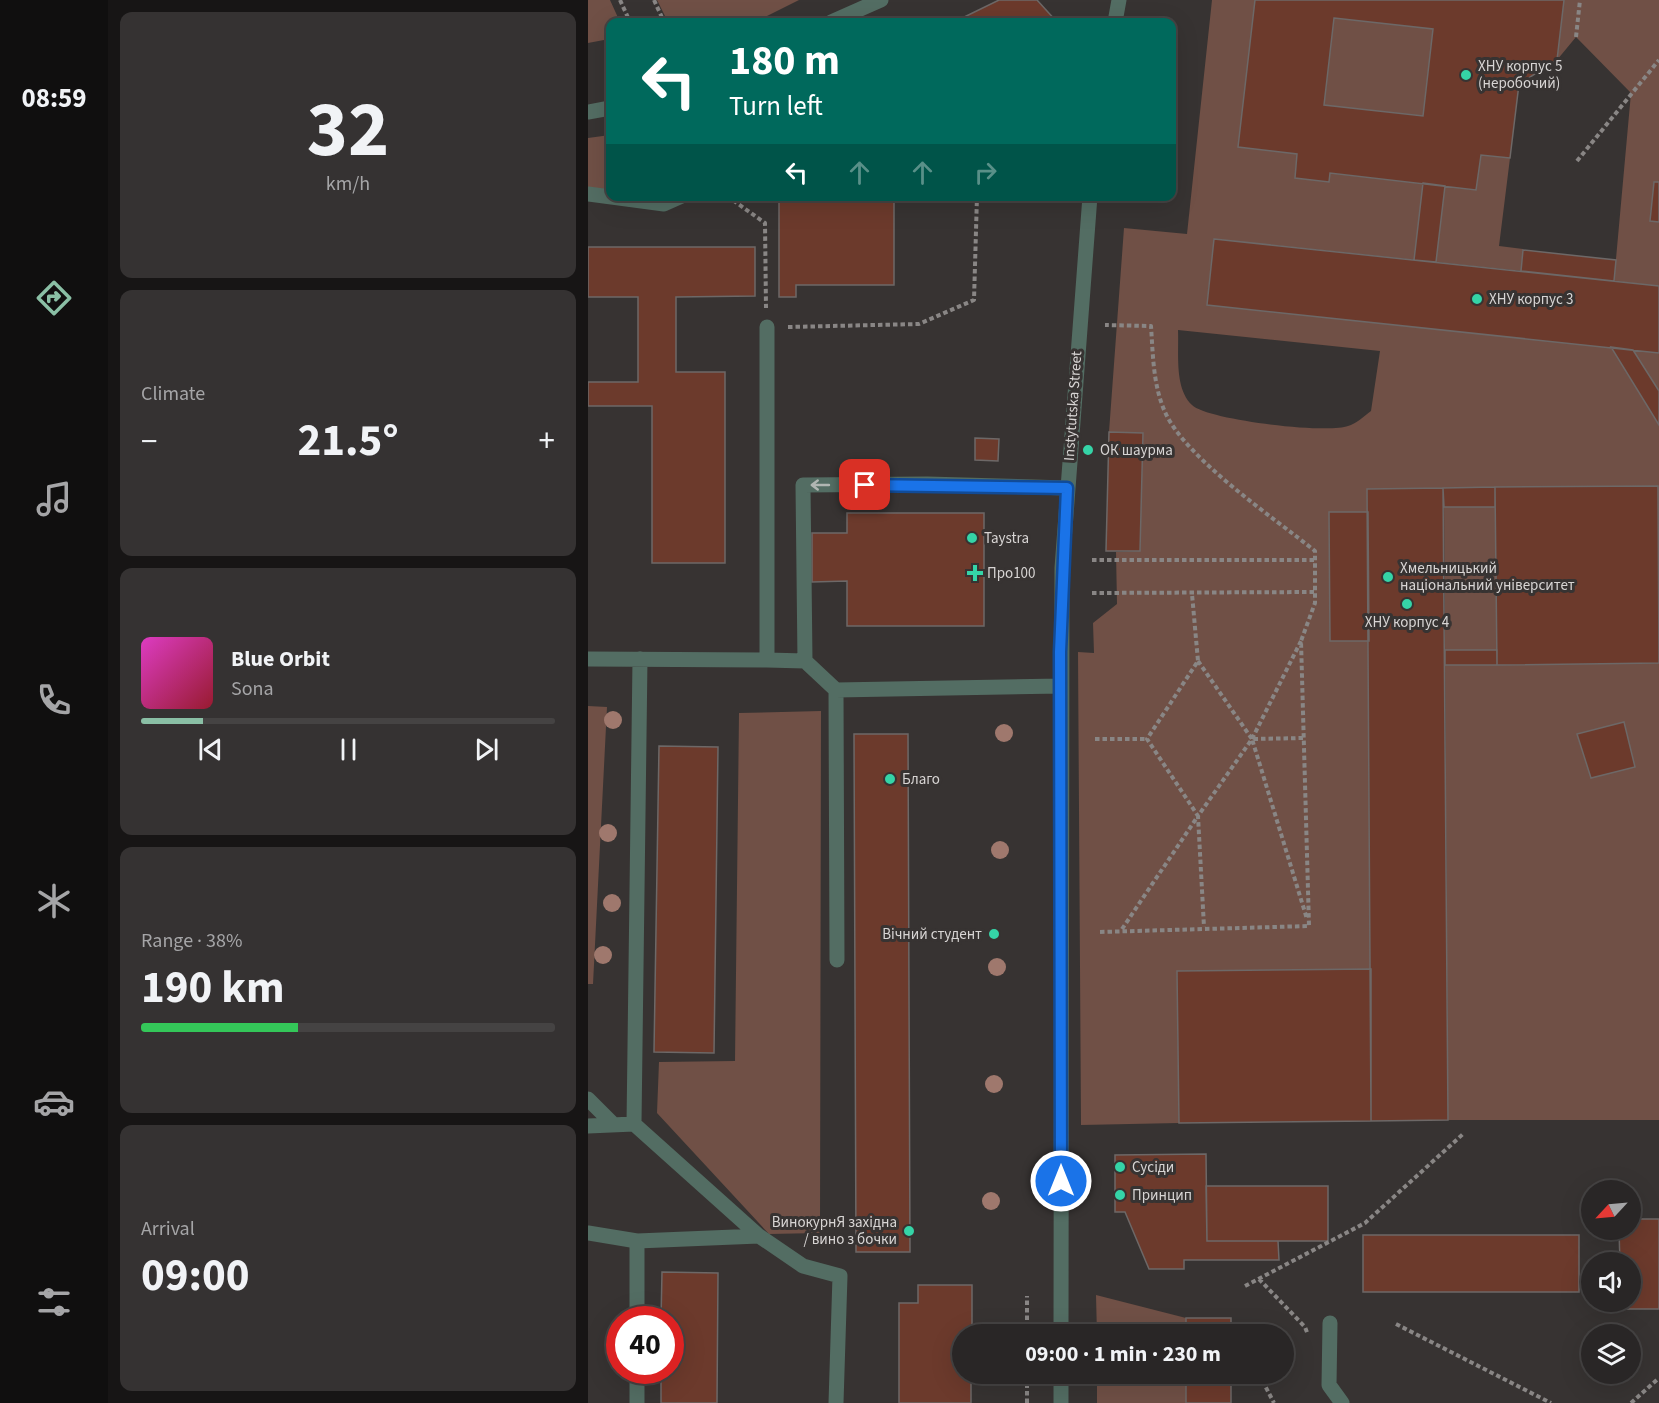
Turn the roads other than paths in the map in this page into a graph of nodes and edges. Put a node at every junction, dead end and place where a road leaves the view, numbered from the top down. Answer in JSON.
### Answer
{"nodes":[{"id":1,"x":880,"y":0,"type":"edge"},
{"id":2,"x":1119,"y":0,"type":"edge"},
{"id":3,"x":840,"y":18,"type":"edge"},
{"id":4,"x":1117,"y":18,"type":"edge"},
{"id":5,"x":606,"y":109,"type":"edge"},
{"id":6,"x":588,"y":112,"type":"edge"},
{"id":7,"x":588,"y":194,"type":"edge"},
{"id":8,"x":606,"y":196,"type":"edge"},
{"id":9,"x":641,"y":201,"type":"edge"},
{"id":10,"x":671,"y":201,"type":"edge"},
{"id":11,"x":1090,"y":201,"type":"edge"},
{"id":12,"x":767,"y":327,"type":"road end"},
{"id":13,"x":1067,"y":488,"type":"junction"},
{"id":14,"x":588,"y":659,"type":"edge"},
{"id":15,"x":640,"y":659,"type":"junction"},
{"id":16,"x":767,"y":660,"type":"junction"},
{"id":17,"x":805,"y":661,"type":"junction"},
{"id":18,"x":1061,"y":686,"type":"junction"},
{"id":19,"x":836,"y":690,"type":"junction"},
{"id":20,"x":837,"y":960,"type":"dead end"},
{"id":21,"x":588,"y":1099,"type":"edge"},
{"id":22,"x":634,"y":1124,"type":"junction"},
{"id":23,"x":614,"y":1125,"type":"junction"},
{"id":24,"x":588,"y":1126,"type":"edge"},
{"id":25,"x":588,"y":1233,"type":"edge"},
{"id":26,"x":759,"y":1236,"type":"junction"},
{"id":27,"x":637,"y":1241,"type":"junction"},
{"id":28,"x":637,"y":1306,"type":"edge"},
{"id":29,"x":1330,"y":1323,"type":"dead end"},
{"id":30,"x":1061,"y":1324,"type":"edge"},
{"id":31,"x":637,"y":1384,"type":"edge"},
{"id":32,"x":1061,"y":1384,"type":"edge"},
{"id":33,"x":637,"y":1403,"type":"edge"},
{"id":34,"x":836,"y":1403,"type":"edge"},
{"id":35,"x":1061,"y":1403,"type":"edge"},
{"id":36,"x":1342,"y":1403,"type":"edge"}],
"edges":[{"from":1,"to":3,"type":"street"},
{"from":2,"to":4,"type":"street"},
{"from":5,"to":6,"type":"street"},
{"from":7,"to":8,"type":"street"},
{"from":9,"to":10,"type":"street"},
{"from":11,"to":13,"type":"street","name":"Instytutska Street"},
{"from":12,"to":16,"type":"street"},
{"from":13,"to":17,"type":"street","one_way":true},
{"from":13,"to":18,"type":"street","name":"Instytutska Street"},
{"from":14,"to":15,"type":"street"},
{"from":15,"to":16,"type":"street"},
{"from":15,"to":22,"type":"street"},
{"from":16,"to":17,"type":"street"},
{"from":17,"to":19,"type":"street"},
{"from":18,"to":19,"type":"street"},
{"from":18,"to":30,"type":"street","name":"Instytutska Street"},
{"from":19,"to":20,"type":"street"},
{"from":21,"to":23,"type":"street"},
{"from":22,"to":23,"type":"street"},
{"from":22,"to":26,"type":"street"},
{"from":23,"to":24,"type":"street"},
{"from":25,"to":27,"type":"street"},
{"from":26,"to":27,"type":"street"},
{"from":26,"to":34,"type":"street"},
{"from":27,"to":28,"type":"street"},
{"from":29,"to":36,"type":"street"},
{"from":31,"to":33,"type":"street"},
{"from":32,"to":35,"type":"street"}]}
